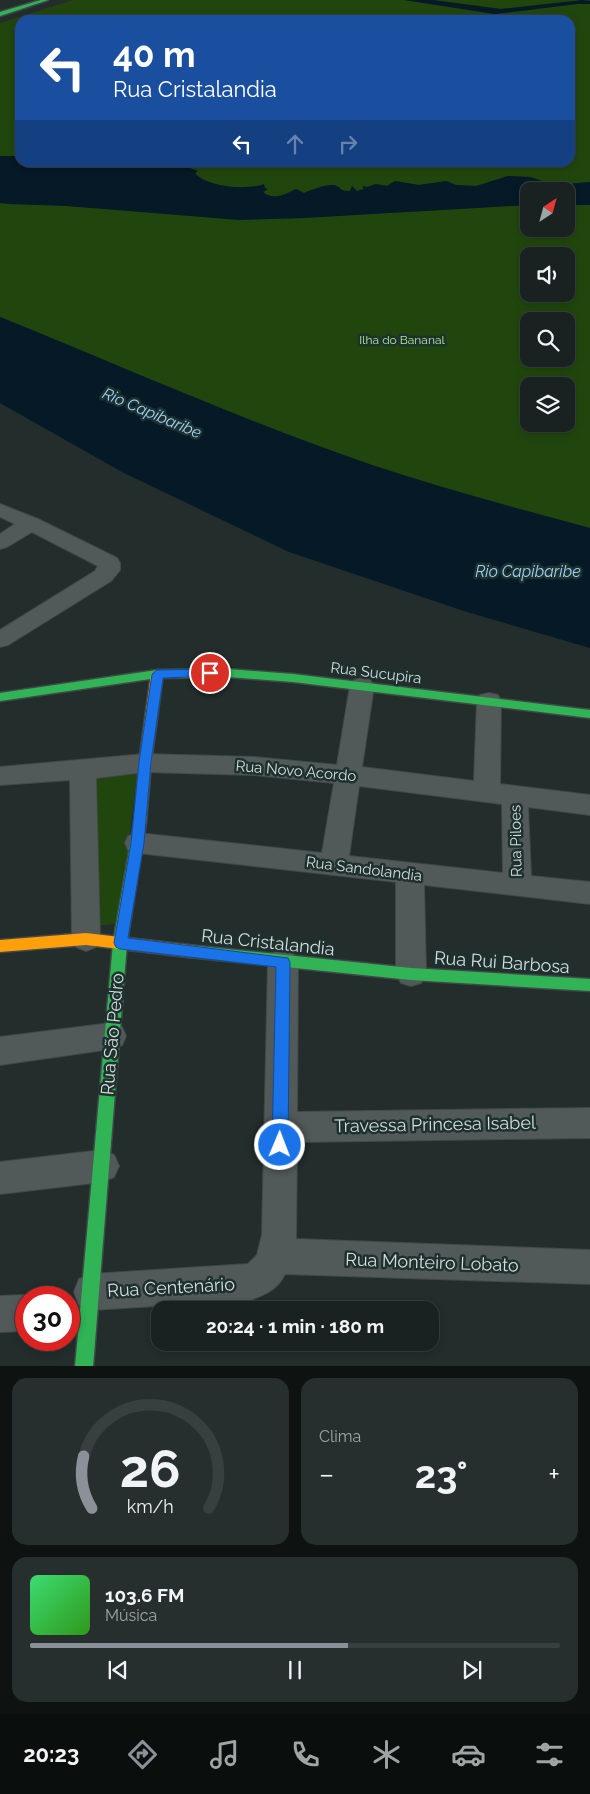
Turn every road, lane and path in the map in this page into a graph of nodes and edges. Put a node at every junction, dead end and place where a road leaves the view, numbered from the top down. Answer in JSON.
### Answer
{"nodes":[{"id":1,"x":22,"y":0,"type":"edge"},
{"id":2,"x":46,"y":0,"type":"edge"},
{"id":3,"x":0,"y":7,"type":"edge"},
{"id":4,"x":0,"y":14,"type":"edge"},
{"id":5,"x":0,"y":510,"type":"edge"},
{"id":6,"x":31,"y":523,"type":"junction"},
{"id":7,"x":0,"y":543,"type":"edge"},
{"id":8,"x":0,"y":640,"type":"edge"},
{"id":9,"x":157,"y":674,"type":"junction"},
{"id":10,"x":362,"y":686,"type":"junction"},
{"id":11,"x":0,"y":697,"type":"edge"},
{"id":12,"x":489,"y":702,"type":"junction"},
{"id":13,"x":590,"y":714,"type":"edge"},
{"id":14,"x":145,"y":762,"type":"junction"},
{"id":15,"x":83,"y":770,"type":"junction"},
{"id":16,"x":348,"y":775,"type":"junction"},
{"id":17,"x":0,"y":776,"type":"edge"},
{"id":18,"x":487,"y":793,"type":"junction"},
{"id":19,"x":515,"y":796,"type":"junction"},
{"id":20,"x":590,"y":805,"type":"edge"},
{"id":21,"x":138,"y":843,"type":"junction"},
{"id":22,"x":334,"y":864,"type":"junction"},
{"id":23,"x":410,"y":875,"type":"junction"},
{"id":24,"x":517,"y":886,"type":"junction"},
{"id":25,"x":590,"y":893,"type":"edge"},
{"id":26,"x":86,"y":939,"type":"junction"},
{"id":27,"x":120,"y":943,"type":"junction"},
{"id":28,"x":0,"y":946,"type":"edge"},
{"id":29,"x":283,"y":962,"type":"junction"},
{"id":30,"x":411,"y":974,"type":"junction"},
{"id":31,"x":590,"y":985,"type":"edge"},
{"id":32,"x":111,"y":1036,"type":"junction"},
{"id":33,"x":0,"y":1051,"type":"edge"},
{"id":34,"x":590,"y":1122,"type":"edge"},
{"id":35,"x":280,"y":1127,"type":"junction"},
{"id":36,"x":102,"y":1166,"type":"junction"},
{"id":37,"x":0,"y":1178,"type":"edge"},
{"id":38,"x":274,"y":1256,"type":"junction"},
{"id":39,"x":590,"y":1267,"type":"edge"},
{"id":40,"x":84,"y":1304,"type":"edge"},
{"id":41,"x":15,"y":1313,"type":"edge"},
{"id":42,"x":0,"y":1314,"type":"edge"},
{"id":43,"x":84,"y":1366,"type":"edge"}],
"edges":[{"from":1,"to":3,"type":"main road"},
{"from":2,"to":4,"type":"main road"},
{"from":5,"to":6,"type":"street"},
{"from":6,"to":7,"type":"street"},
{"from":6,"to":8,"type":"street"},
{"from":9,"to":10,"type":"main road","name":"Rua Sucupira"},
{"from":9,"to":11,"type":"main road","name":"Rua Sucupira"},
{"from":9,"to":14,"type":"main road","name":"Rua São Pedro"},
{"from":10,"to":12,"type":"main road","name":"Rua Sucupira"},
{"from":10,"to":16,"type":"street"},
{"from":12,"to":13,"type":"main road","name":"Rua Sucupira"},
{"from":12,"to":18,"type":"street"},
{"from":14,"to":15,"type":"street","name":"Rua Novo Acordo"},
{"from":14,"to":16,"type":"street","name":"Rua Novo Acordo"},
{"from":14,"to":21,"type":"main road","name":"Rua São Pedro"},
{"from":15,"to":17,"type":"street","name":"Rua Novo Acordo"},
{"from":15,"to":26,"type":"street"},
{"from":16,"to":18,"type":"street","name":"Rua Novo Acordo"},
{"from":16,"to":22,"type":"street"},
{"from":18,"to":19,"type":"street","name":"Rua Novo Acordo"},
{"from":19,"to":20,"type":"street","name":"Rua Novo Acordo"},
{"from":19,"to":24,"type":"street","name":"Rua Piloes"},
{"from":21,"to":22,"type":"street","name":"Rua Sandolandia"},
{"from":21,"to":27,"type":"main road","name":"Rua São Pedro"},
{"from":22,"to":23,"type":"street","name":"Rua Sandolandia"},
{"from":23,"to":24,"type":"street","name":"Rua Sandolandia"},
{"from":23,"to":30,"type":"street"},
{"from":24,"to":25,"type":"street","name":"Rua Sandolandia"},
{"from":26,"to":27,"type":"main road","name":"Rua Cristalandia"},
{"from":26,"to":28,"type":"main road","name":"Rua Cristalandia"},
{"from":27,"to":29,"type":"main road","name":"Rua Cristalandia"},
{"from":27,"to":32,"type":"main road","name":"Rua São Pedro"},
{"from":29,"to":30,"type":"main road","name":"Rua Cristalandia"},
{"from":29,"to":35,"type":"street"},
{"from":30,"to":31,"type":"main road","name":"Rua Rui Barbosa"},
{"from":32,"to":33,"type":"street"},
{"from":32,"to":36,"type":"main road","name":"Rua São Pedro"},
{"from":34,"to":35,"type":"street","name":"Travessa Princesa Isabel"},
{"from":35,"to":38,"type":"street"},
{"from":36,"to":37,"type":"street"},
{"from":36,"to":40,"type":"main road","name":"Rua São Pedro"},
{"from":38,"to":39,"type":"street","name":"Rua Monteiro Lobato"},
{"from":38,"to":40,"type":"street","name":"Rua Centenário"},
{"from":40,"to":43,"type":"main road","name":"Rua São Pedro"},
{"from":41,"to":42,"type":"street"}]}
